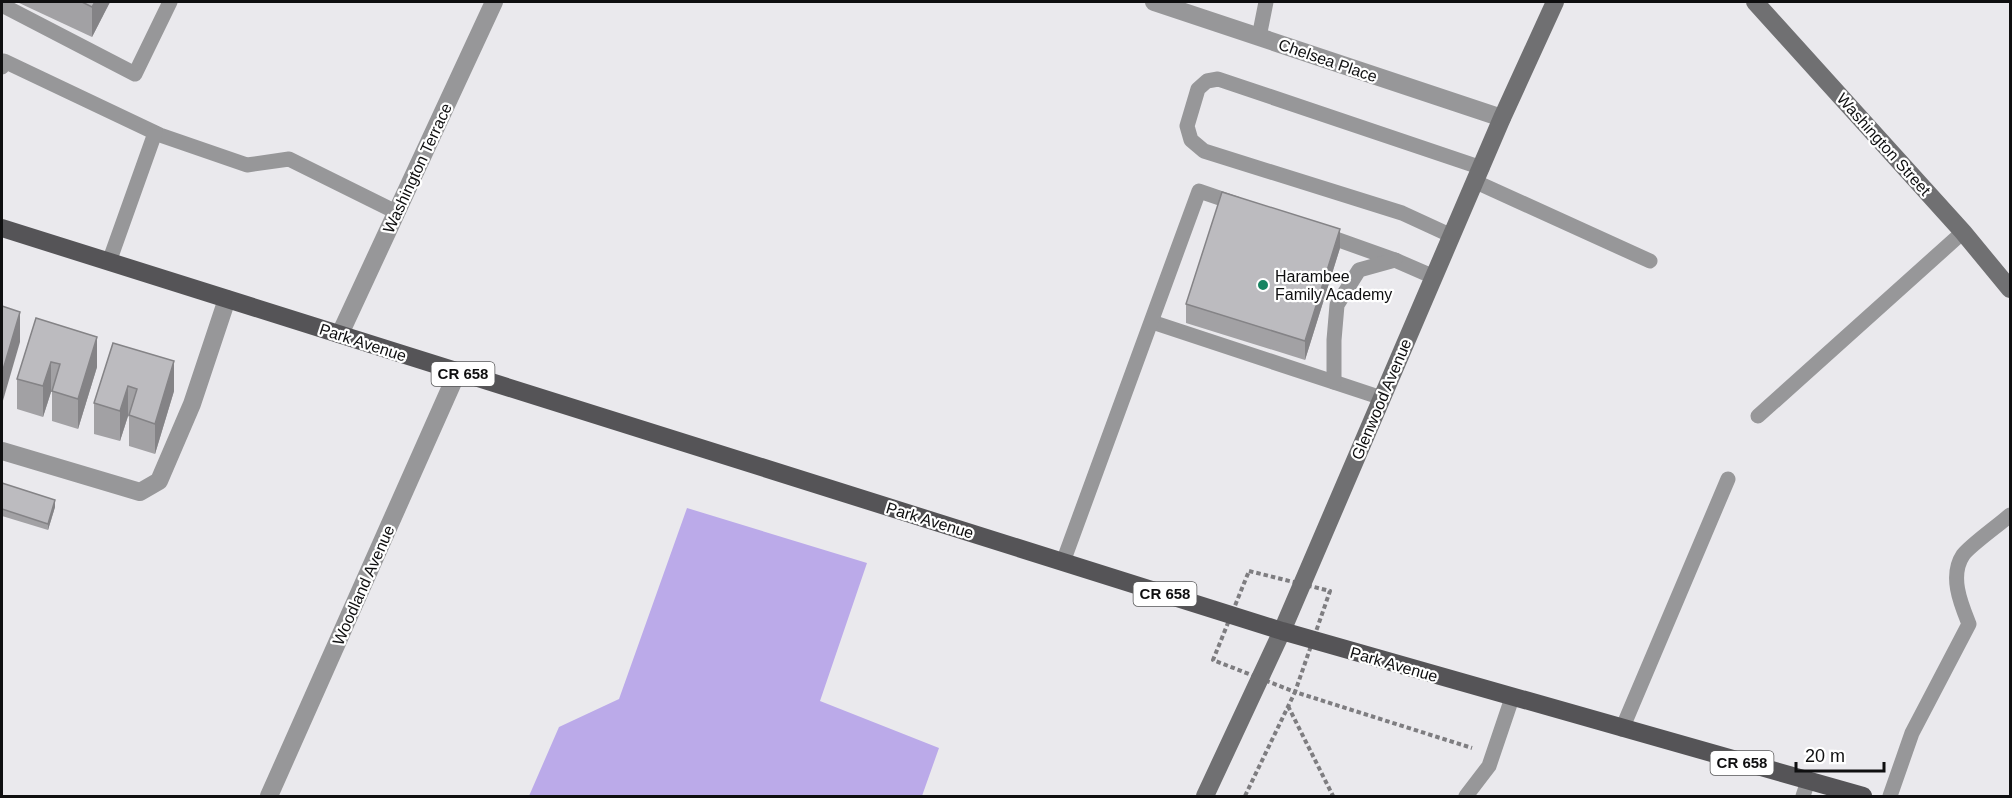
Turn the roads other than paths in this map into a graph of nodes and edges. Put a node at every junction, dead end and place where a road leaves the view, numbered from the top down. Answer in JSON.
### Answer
{"nodes":[{"id":1,"x":170,"y":2,"type":"edge"},
{"id":2,"x":494,"y":2,"type":"edge"},
{"id":3,"x":1154,"y":2,"type":"edge"},
{"id":4,"x":1266,"y":2,"type":"edge"},
{"id":5,"x":1555,"y":2,"type":"edge"},
{"id":6,"x":1755,"y":2,"type":"edge"},
{"id":7,"x":2,"y":5,"type":"edge"},
{"id":8,"x":1259,"y":37,"type":"junction"},
{"id":9,"x":3,"y":64,"type":"edge"},
{"id":10,"x":1502,"y":118,"type":"junction"},
{"id":11,"x":155,"y":133,"type":"junction"},
{"id":12,"x":1479,"y":175,"type":"junction"},
{"id":13,"x":1254,"y":210,"type":"edge"},
{"id":14,"x":396,"y":212,"type":"junction"},
{"id":15,"x":2,"y":228,"type":"edge"},
{"id":16,"x":1308,"y":229,"type":"edge"},
{"id":17,"x":1963,"y":231,"type":"junction"},
{"id":18,"x":1452,"y":236,"type":"junction"},
{"id":19,"x":1395,"y":260,"type":"junction"},
{"id":20,"x":1650,"y":261,"type":"dead end"},
{"id":21,"x":109,"y":262,"type":"junction"},
{"id":22,"x":1434,"y":277,"type":"junction"},
{"id":23,"x":2010,"y":289,"type":"edge"},
{"id":24,"x":227,"y":299,"type":"junction"},
{"id":25,"x":1152,"y":322,"type":"junction"},
{"id":26,"x":340,"y":334,"type":"junction"},
{"id":27,"x":457,"y":373,"type":"junction"},
{"id":28,"x":1334,"y":382,"type":"junction"},
{"id":29,"x":1382,"y":398,"type":"junction"},
{"id":30,"x":1758,"y":416,"type":"dead end"},
{"id":31,"x":2,"y":451,"type":"edge"},
{"id":32,"x":1728,"y":479,"type":"dead end"},
{"id":33,"x":2010,"y":515,"type":"edge"},
{"id":34,"x":1063,"y":562,"type":"junction"},
{"id":35,"x":1282,"y":631,"type":"junction"},
{"id":36,"x":1512,"y":698,"type":"junction"},
{"id":37,"x":1622,"y":729,"type":"junction"},
{"id":38,"x":1806,"y":789,"type":"edge"},
{"id":39,"x":269,"y":796,"type":"edge"},
{"id":40,"x":1206,"y":796,"type":"edge"},
{"id":41,"x":1466,"y":796,"type":"edge"},
{"id":42,"x":1863,"y":796,"type":"edge"},
{"id":43,"x":1890,"y":796,"type":"edge"}],
"edges":[{"from":1,"to":7,"type":"lane"},
{"from":2,"to":14,"type":"street","name":"Washington Terrace"},
{"from":3,"to":8,"type":"street","name":"Chelsea Place"},
{"from":4,"to":8,"type":"lane"},
{"from":5,"to":10,"type":"street","name":"Glenwood Avenue"},
{"from":6,"to":17,"type":"street","name":"Washington Street"},
{"from":8,"to":10,"type":"street","name":"Chelsea Place"},
{"from":9,"to":11,"type":"lane"},
{"from":10,"to":12,"type":"street","name":"Glenwood Avenue"},
{"from":11,"to":14,"type":"lane"},
{"from":11,"to":21,"type":"lane"},
{"from":12,"to":18,"type":"street","name":"Glenwood Avenue"},
{"from":12,"to":18,"type":"lane"},
{"from":12,"to":20,"type":"lane"},
{"from":13,"to":25,"type":"lane"},
{"from":14,"to":26,"type":"street","name":"Washington Terrace"},
{"from":15,"to":21,"type":"main road","name":"Park Avenue","number":"CR 658"},
{"from":16,"to":19,"type":"lane"},
{"from":17,"to":23,"type":"street","name":"Washington Street"},
{"from":17,"to":30,"type":"lane"},
{"from":18,"to":22,"type":"street","name":"Glenwood Avenue"},
{"from":19,"to":22,"type":"lane"},
{"from":19,"to":28,"type":"lane"},
{"from":21,"to":24,"type":"main road","name":"Park Avenue","number":"CR 658"},
{"from":22,"to":29,"type":"street","name":"Glenwood Avenue"},
{"from":24,"to":26,"type":"main road","name":"Park Avenue","number":"CR 658"},
{"from":24,"to":31,"type":"street"},
{"from":25,"to":28,"type":"lane"},
{"from":25,"to":34,"type":"lane"},
{"from":26,"to":27,"type":"main road","name":"Park Avenue","number":"CR 658"},
{"from":27,"to":34,"type":"main road","name":"Park Avenue","number":"CR 658"},
{"from":27,"to":39,"type":"street","name":"Woodland Avenue"},
{"from":28,"to":29,"type":"lane"},
{"from":29,"to":35,"type":"street","name":"Glenwood Avenue"},
{"from":32,"to":37,"type":"lane"},
{"from":33,"to":43,"type":"lane"},
{"from":34,"to":35,"type":"main road","name":"Park Avenue","number":"CR 658"},
{"from":35,"to":36,"type":"main road","name":"Park Avenue","number":"CR 658"},
{"from":35,"to":40,"type":"street","name":"Glenwood Avenue"},
{"from":36,"to":37,"type":"main road","name":"Park Avenue","number":"CR 658"},
{"from":36,"to":41,"type":"lane"},
{"from":37,"to":38,"type":"main road","name":"Park Avenue","number":"CR 658"},
{"from":38,"to":42,"type":"main road","name":"Park Avenue","number":"CR 658"}]}
